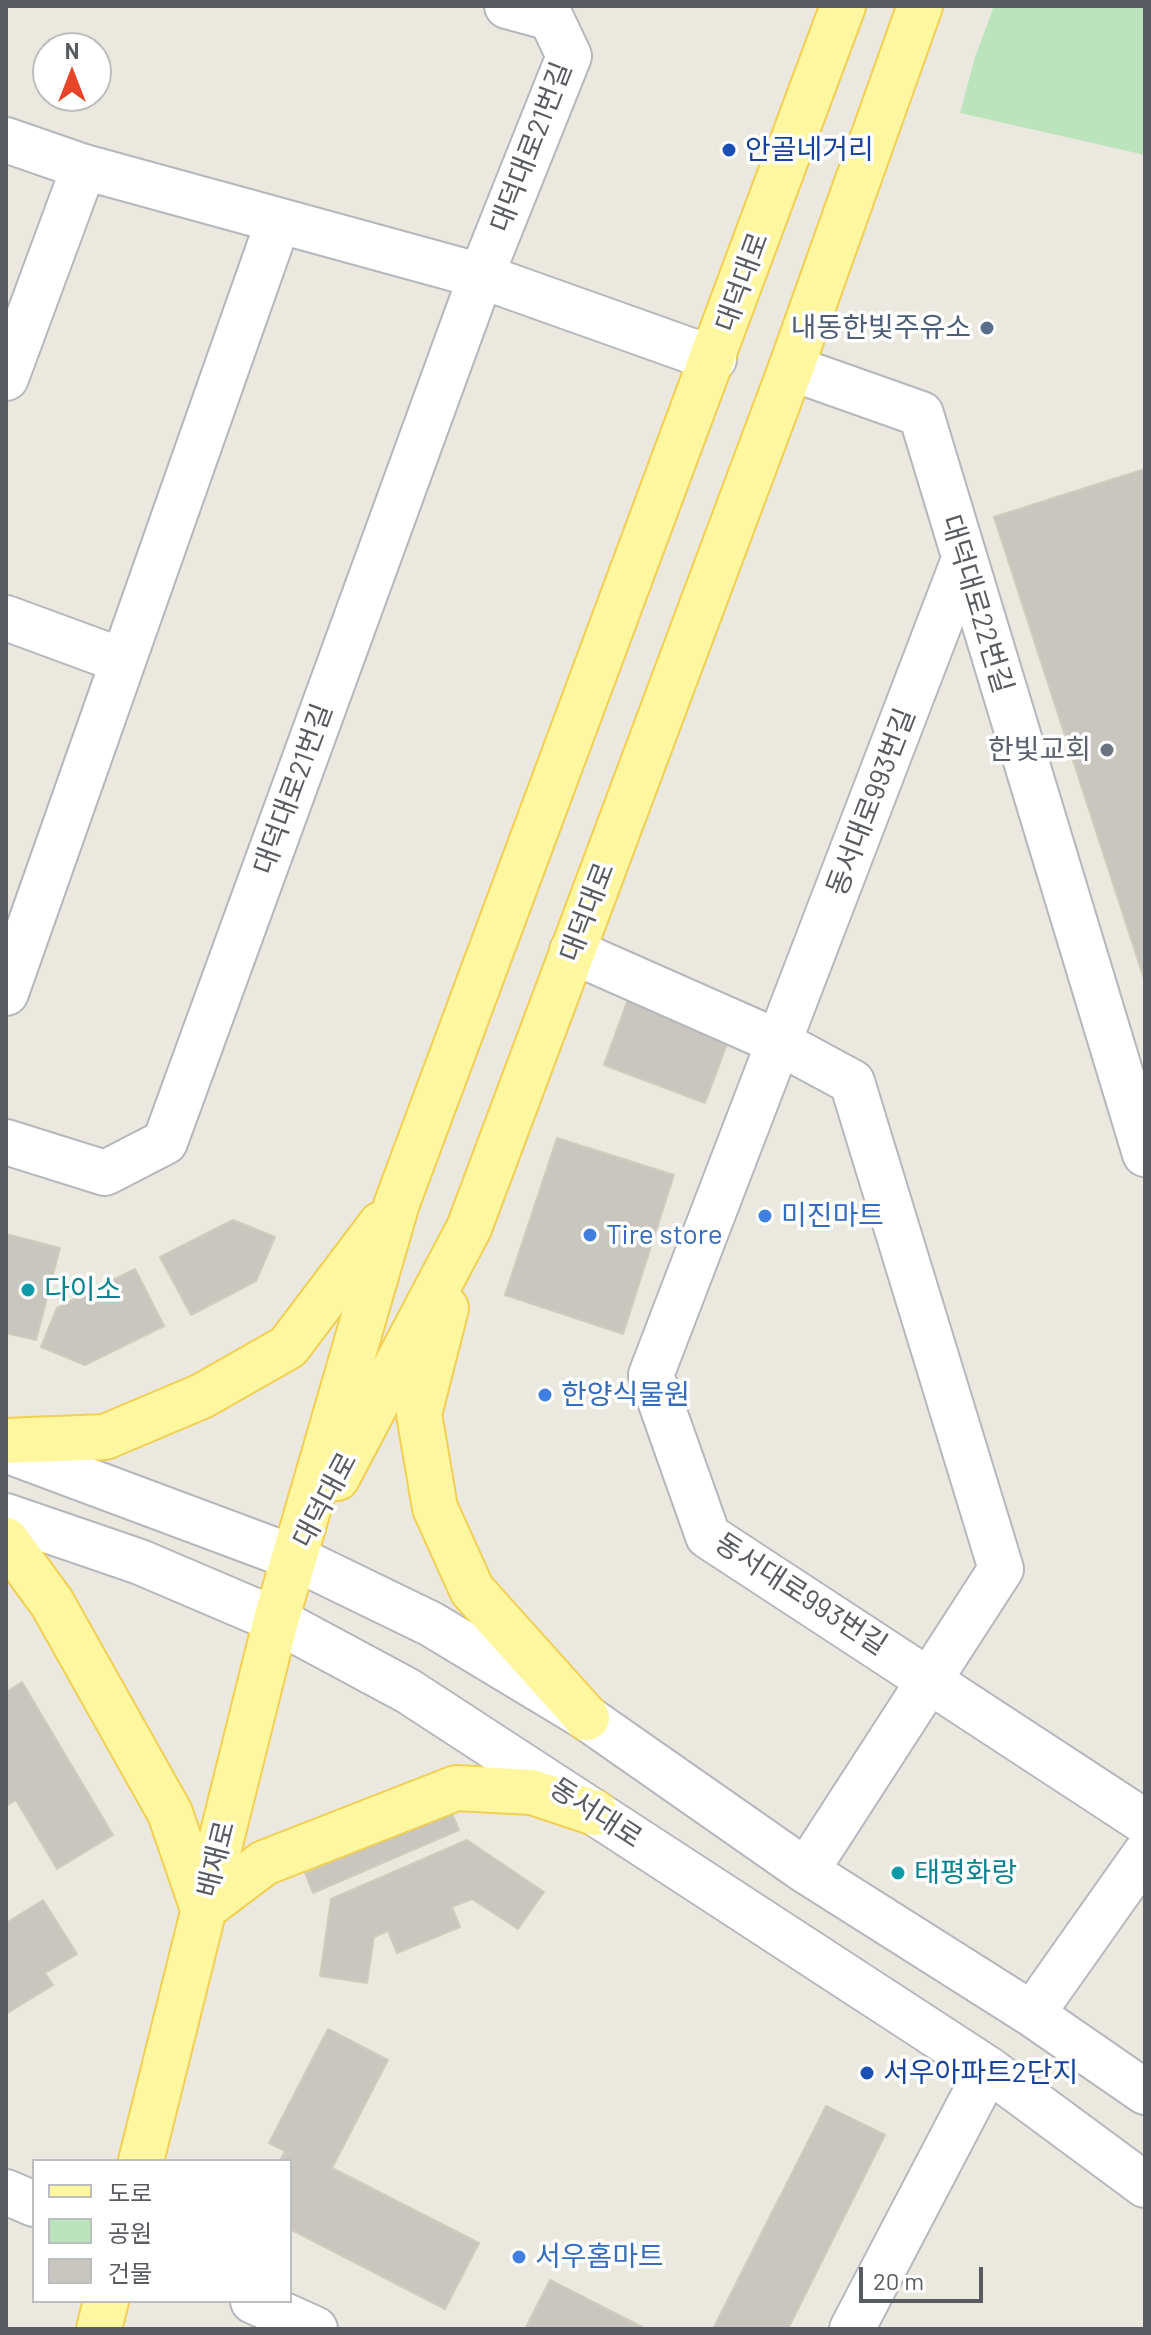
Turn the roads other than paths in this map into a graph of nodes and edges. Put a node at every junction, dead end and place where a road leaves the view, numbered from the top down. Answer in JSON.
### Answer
{"nodes":[{"id":1,"x":507,"y":6,"type":"edge"},
{"id":2,"x":843,"y":6,"type":"edge"},
{"id":3,"x":920,"y":6,"type":"edge"},
{"id":4,"x":6,"y":140,"type":"edge"},
{"id":5,"x":84,"y":167,"type":"junction"},
{"id":6,"x":278,"y":222,"type":"junction"},
{"id":7,"x":481,"y":276,"type":"junction"},
{"id":8,"x":714,"y":359,"type":"junction"},
{"id":9,"x":791,"y":368,"type":"junction"},
{"id":10,"x":6,"y":378,"type":"edge"},
{"id":11,"x":963,"y":562,"type":"junction"},
{"id":12,"x":6,"y":618,"type":"edge"},
{"id":13,"x":123,"y":661,"type":"junction"},
{"id":14,"x":572,"y":951,"type":"junction"},
{"id":15,"x":6,"y":993,"type":"edge"},
{"id":16,"x":778,"y":1042,"type":"junction"},
{"id":17,"x":6,"y":1142,"type":"edge"},
{"id":18,"x":1145,"y":1154,"type":"edge"},
{"id":19,"x":397,"y":1203,"type":"junction"},
{"id":20,"x":469,"y":1228,"type":"junction"},
{"id":21,"x":6,"y":1441,"type":"edge"},
{"id":22,"x":6,"y":1450,"type":"edge"},
{"id":23,"x":6,"y":1516,"type":"edge"},
{"id":24,"x":6,"y":1540,"type":"edge"},
{"id":25,"x":295,"y":1558,"type":"junction"},
{"id":26,"x":276,"y":1620,"type":"junction"},
{"id":27,"x":931,"y":1680,"type":"junction"},
{"id":28,"x":587,"y":1718,"type":"junction"},
{"id":29,"x":595,"y":1813,"type":"junction"},
{"id":30,"x":1145,"y":1822,"type":"edge"},
{"id":31,"x":1145,"y":1854,"type":"edge"},
{"id":32,"x":806,"y":1871,"type":"junction"},
{"id":33,"x":203,"y":1909,"type":"junction"},
{"id":34,"x":1032,"y":2014,"type":"junction"},
{"id":35,"x":988,"y":2069,"type":"junction"},
{"id":36,"x":1145,"y":2092,"type":"edge"},
{"id":37,"x":141,"y":2159,"type":"edge"},
{"id":38,"x":1145,"y":2185,"type":"edge"},
{"id":39,"x":6,"y":2192,"type":"edge"},
{"id":40,"x":32,"y":2203,"type":"edge"},
{"id":41,"x":106,"y":2303,"type":"edge"},
{"id":42,"x":257,"y":2303,"type":"edge"},
{"id":43,"x":99,"y":2329,"type":"edge"},
{"id":44,"x":315,"y":2329,"type":"edge"},
{"id":45,"x":852,"y":2329,"type":"edge"}],
"edges":[{"from":1,"to":7,"type":"street","name":"대덕대로21번길"},
{"from":2,"to":8,"type":"main road","name":"대덕대로"},
{"from":3,"to":9,"type":"main road","name":"대덕대로"},
{"from":4,"to":5,"type":"street"},
{"from":5,"to":6,"type":"street"},
{"from":5,"to":10,"type":"street"},
{"from":6,"to":7,"type":"street"},
{"from":6,"to":13,"type":"street"},
{"from":7,"to":8,"type":"street"},
{"from":7,"to":17,"type":"street","name":"대덕대로21번길"},
{"from":8,"to":19,"type":"main road","name":"대덕대로"},
{"from":9,"to":11,"type":"street","name":"대덕대로22번길"},
{"from":9,"to":14,"type":"main road","name":"대덕대로"},
{"from":11,"to":16,"type":"street","name":"동서대로993번길"},
{"from":11,"to":18,"type":"street","name":"대덕대로22번길"},
{"from":12,"to":13,"type":"street"},
{"from":13,"to":15,"type":"street"},
{"from":14,"to":16,"type":"street"},
{"from":14,"to":20,"type":"main road","name":"대덕대로"},
{"from":16,"to":27,"type":"street"},
{"from":16,"to":27,"type":"street","name":"동서대로993번길"},
{"from":19,"to":21,"type":"main road"},
{"from":19,"to":25,"type":"main road","name":"대덕대로"},
{"from":20,"to":25,"type":"main road","name":"대덕대로"},
{"from":20,"to":28,"type":"main road"},
{"from":22,"to":25,"type":"street"},
{"from":23,"to":26,"type":"street","name":"동서대로"},
{"from":24,"to":33,"type":"main road"},
{"from":25,"to":26,"type":"main road","name":"배재로"},
{"from":25,"to":28,"type":"street"},
{"from":26,"to":29,"type":"street","name":"동서대로"},
{"from":26,"to":33,"type":"main road","name":"배재로"},
{"from":27,"to":30,"type":"street","name":"동서대로993번길"},
{"from":27,"to":32,"type":"street"},
{"from":28,"to":32,"type":"street"},
{"from":29,"to":33,"type":"main road"},
{"from":29,"to":35,"type":"street","name":"동서대로"},
{"from":31,"to":34,"type":"street"},
{"from":32,"to":34,"type":"street"},
{"from":33,"to":37,"type":"main road","name":"배재로"},
{"from":34,"to":36,"type":"street"},
{"from":35,"to":38,"type":"street","name":"동서대로"},
{"from":35,"to":45,"type":"street"},
{"from":39,"to":40,"type":"street"},
{"from":41,"to":43,"type":"main road"},
{"from":42,"to":44,"type":"street"}]}
